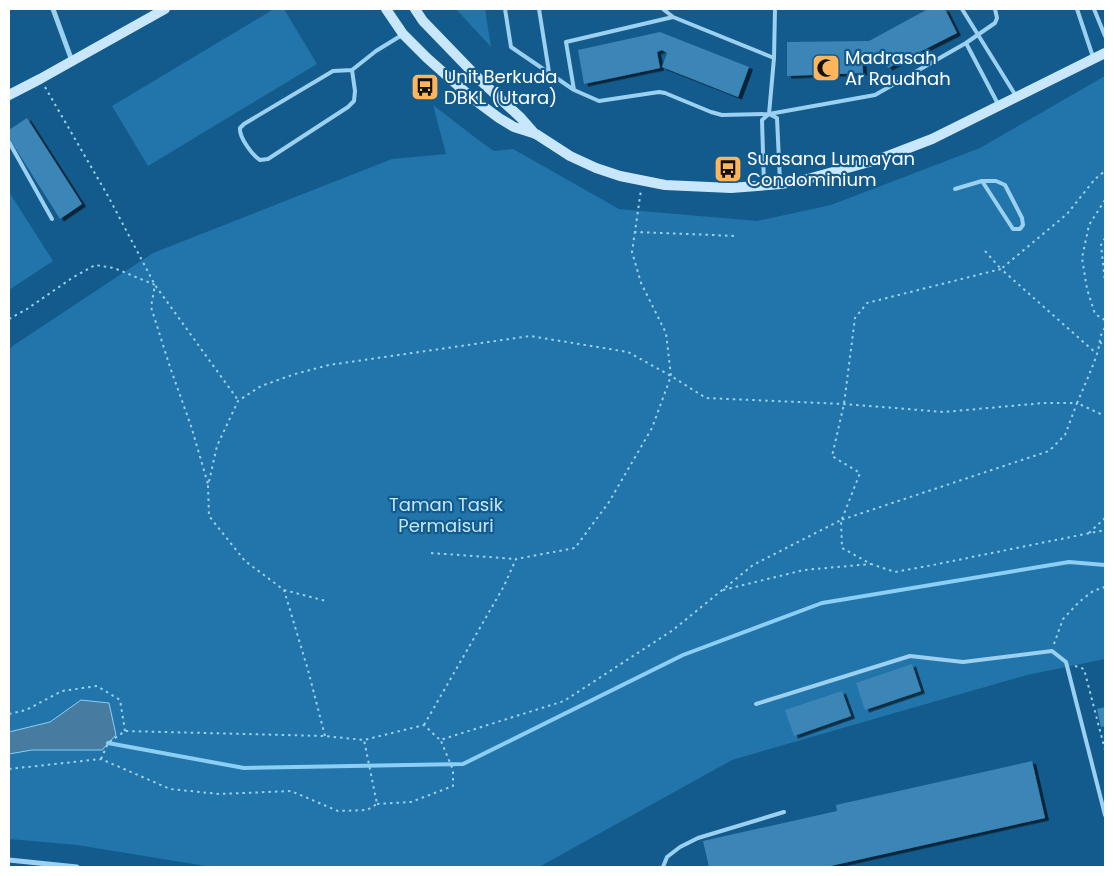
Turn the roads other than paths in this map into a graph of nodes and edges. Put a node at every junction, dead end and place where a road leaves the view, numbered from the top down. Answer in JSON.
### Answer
{"nodes":[{"id":1,"x":53,"y":9,"type":"edge"},
{"id":2,"x":165,"y":9,"type":"edge"},
{"id":3,"x":386,"y":9,"type":"edge"},
{"id":4,"x":414,"y":9,"type":"edge"},
{"id":5,"x":505,"y":9,"type":"edge"},
{"id":6,"x":539,"y":9,"type":"edge"},
{"id":7,"x":663,"y":9,"type":"edge"},
{"id":8,"x":775,"y":9,"type":"edge"},
{"id":9,"x":962,"y":9,"type":"edge"},
{"id":10,"x":995,"y":9,"type":"edge"},
{"id":11,"x":1077,"y":9,"type":"edge"},
{"id":12,"x":1094,"y":9,"type":"edge"},
{"id":13,"x":673,"y":17,"type":"junction"},
{"id":14,"x":403,"y":34,"type":"junction"},
{"id":15,"x":977,"y":34,"type":"junction"},
{"id":16,"x":1105,"y":36,"type":"edge"},
{"id":17,"x":966,"y":43,"type":"junction"},
{"id":18,"x":1105,"y":53,"type":"edge"},
{"id":19,"x":774,"y":58,"type":"junction"},
{"id":20,"x":1094,"y":59,"type":"junction"},
{"id":21,"x":72,"y":61,"type":"junction"},
{"id":22,"x":352,"y":70,"type":"junction"},
{"id":23,"x":549,"y":72,"type":"junction"},
{"id":24,"x":574,"y":90,"type":"junction"},
{"id":25,"x":9,"y":95,"type":"edge"},
{"id":26,"x":1016,"y":97,"type":"junction"},
{"id":27,"x":999,"y":106,"type":"junction"},
{"id":28,"x":769,"y":114,"type":"junction"},
{"id":29,"x":536,"y":134,"type":"junction"},
{"id":30,"x":9,"y":142,"type":"edge"},
{"id":31,"x":982,"y":181,"type":"junction"},
{"id":32,"x":780,"y":184,"type":"junction"},
{"id":33,"x":764,"y":186,"type":"junction"},
{"id":34,"x":955,"y":190,"type":"dead end"},
{"id":35,"x":52,"y":219,"type":"dead end"},
{"id":36,"x":756,"y":704,"type":"dead end"},
{"id":37,"x":784,"y":812,"type":"dead end"},
{"id":38,"x":1105,"y":815,"type":"edge"},
{"id":39,"x":9,"y":860,"type":"edge"},
{"id":40,"x":77,"y":867,"type":"edge"},
{"id":41,"x":663,"y":867,"type":"edge"}],
"edges":[{"from":1,"to":21,"type":"street"},
{"from":2,"to":21,"type":"street"},
{"from":3,"to":14,"type":"street"},
{"from":4,"to":29,"type":"street"},
{"from":5,"to":23,"type":"lane"},
{"from":6,"to":23,"type":"lane"},
{"from":7,"to":13,"type":"lane"},
{"from":8,"to":19,"type":"lane"},
{"from":9,"to":15,"type":"lane"},
{"from":10,"to":15,"type":"lane"},
{"from":11,"to":20,"type":"lane"},
{"from":12,"to":16,"type":"lane"},
{"from":13,"to":19,"type":"lane"},
{"from":13,"to":24,"type":"lane"},
{"from":14,"to":22,"type":"lane"},
{"from":14,"to":29,"type":"street"},
{"from":15,"to":17,"type":"lane"},
{"from":15,"to":26,"type":"lane"},
{"from":17,"to":27,"type":"lane"},
{"from":17,"to":28,"type":"lane"},
{"from":18,"to":20,"type":"street"},
{"from":19,"to":28,"type":"lane"},
{"from":20,"to":26,"type":"street"},
{"from":21,"to":25,"type":"street"},
{"from":22,"to":22,"type":"lane"},
{"from":23,"to":24,"type":"lane"},
{"from":24,"to":28,"type":"lane"},
{"from":26,"to":27,"type":"street"},
{"from":27,"to":32,"type":"street"},
{"from":28,"to":32,"type":"lane"},
{"from":28,"to":33,"type":"lane"},
{"from":29,"to":33,"type":"street"},
{"from":30,"to":35,"type":"lane"},
{"from":31,"to":31,"type":"lane"},
{"from":31,"to":34,"type":"lane"},
{"from":32,"to":33,"type":"street"},
{"from":36,"to":38,"type":"lane"},
{"from":37,"to":41,"type":"lane"},
{"from":39,"to":40,"type":"street"}]}
